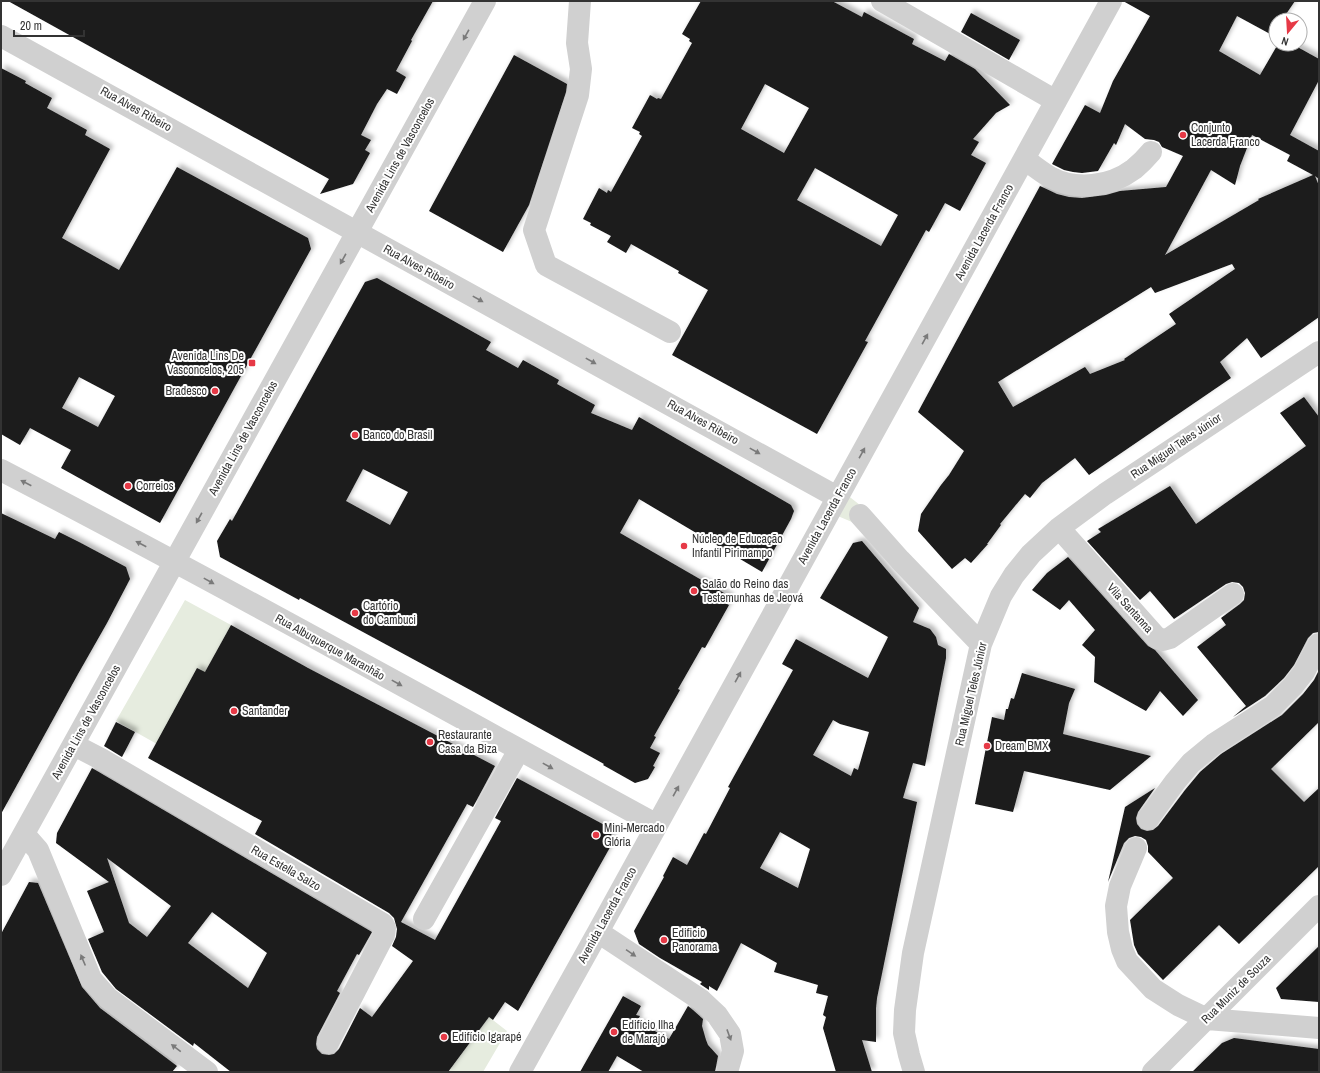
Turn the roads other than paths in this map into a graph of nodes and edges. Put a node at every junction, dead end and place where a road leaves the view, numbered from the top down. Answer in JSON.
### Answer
{"nodes":[{"id":1,"x":485,"y":1,"type":"edge"},
{"id":2,"x":580,"y":1,"type":"edge"},
{"id":3,"x":882,"y":1,"type":"edge"},
{"id":4,"x":1111,"y":1,"type":"edge"},
{"id":5,"x":1,"y":36,"type":"edge"},
{"id":6,"x":1056,"y":101,"type":"junction"},
{"id":7,"x":1151,"y":152,"type":"dead end"},
{"id":8,"x":1024,"y":159,"type":"junction"},
{"id":9,"x":358,"y":232,"type":"junction"},
{"id":10,"x":670,"y":332,"type":"dead end"},
{"id":11,"x":1319,"y":352,"type":"edge"},
{"id":12,"x":1,"y":470,"type":"edge"},
{"id":13,"x":838,"y":497,"type":"junction"},
{"id":14,"x":860,"y":515,"type":"dead end"},
{"id":15,"x":1059,"y":528,"type":"junction"},
{"id":16,"x":175,"y":562,"type":"junction"},
{"id":17,"x":1233,"y":594,"type":"dead end"},
{"id":18,"x":981,"y":644,"type":"junction"},
{"id":19,"x":1319,"y":644,"type":"edge"},
{"id":20,"x":74,"y":745,"type":"junction"},
{"id":21,"x":519,"y":750,"type":"junction"},
{"id":22,"x":1148,"y":819,"type":"dead end"},
{"id":23,"x":657,"y":825,"type":"junction"},
{"id":24,"x":24,"y":834,"type":"junction"},
{"id":25,"x":1136,"y":848,"type":"dead end"},
{"id":26,"x":1,"y":875,"type":"edge"},
{"id":27,"x":1319,"y":906,"type":"edge"},
{"id":28,"x":424,"y":919,"type":"dead end"},
{"id":29,"x":598,"y":932,"type":"junction"},
{"id":30,"x":1207,"y":1019,"type":"junction"},
{"id":31,"x":1319,"y":1028,"type":"edge"},
{"id":32,"x":328,"y":1043,"type":"dead end"},
{"id":33,"x":207,"y":1072,"type":"edge"},
{"id":34,"x":520,"y":1072,"type":"edge"},
{"id":35,"x":727,"y":1072,"type":"edge"},
{"id":36,"x":914,"y":1072,"type":"edge"},
{"id":37,"x":1153,"y":1072,"type":"edge"}],
"edges":[{"from":1,"to":9,"type":"street","name":"Avenida Lins de Vasconcelos","one_way":true},
{"from":2,"to":10,"type":"street"},
{"from":3,"to":6,"type":"street"},
{"from":4,"to":6,"type":"street","name":"Avenida Lacerda Franco"},
{"from":5,"to":9,"type":"street","name":"Rua Alves Ribeiro"},
{"from":6,"to":8,"type":"street","name":"Avenida Lacerda Franco"},
{"from":7,"to":8,"type":"street"},
{"from":13,"to":8,"type":"street","name":"Avenida Lacerda Franco","one_way":true},
{"from":9,"to":13,"type":"street","name":"Rua Alves Ribeiro","one_way":true},
{"from":9,"to":16,"type":"street","name":"Avenida Lins de Vasconcelos","one_way":true},
{"from":11,"to":15,"type":"street","name":"Rua Miguel Teles Júnior"},
{"from":16,"to":12,"type":"street","name":"Rua Albuquerque Maranhão","one_way":true},
{"from":23,"to":13,"type":"street","name":"Avenida Lacerda Franco","one_way":true},
{"from":14,"to":18,"type":"street"},
{"from":15,"to":17,"type":"street","name":"Vila Santanna"},
{"from":15,"to":18,"type":"street","name":"Rua Miguel Teles Júnior"},
{"from":16,"to":20,"type":"street","name":"Avenida Lins de Vasconcelos"},
{"from":16,"to":21,"type":"street","name":"Rua Albuquerque Maranhão","one_way":true},
{"from":18,"to":36,"type":"street","name":"Rua Miguel Teles Júnior"},
{"from":19,"to":22,"type":"street"},
{"from":20,"to":24,"type":"street","name":"Avenida Lins de Vasconcelos"},
{"from":20,"to":32,"type":"street","name":"Rua Estella Salzo"},
{"from":21,"to":23,"type":"street","name":"Rua Albuquerque Maranhão","one_way":true},
{"from":21,"to":28,"type":"street"},
{"from":23,"to":29,"type":"street","name":"Avenida Lacerda Franco"},
{"from":24,"to":26,"type":"street","name":"Avenida Lins de Vasconcelos"},
{"from":33,"to":24,"type":"street","one_way":true},
{"from":25,"to":30,"type":"street"},
{"from":27,"to":30,"type":"street","name":"Rua Muniz de Souza"},
{"from":29,"to":34,"type":"street","name":"Avenida Lacerda Franco"},
{"from":29,"to":35,"type":"street","one_way":true},
{"from":30,"to":31,"type":"street"},
{"from":30,"to":37,"type":"street","name":"Rua Muniz de Souza"}]}
